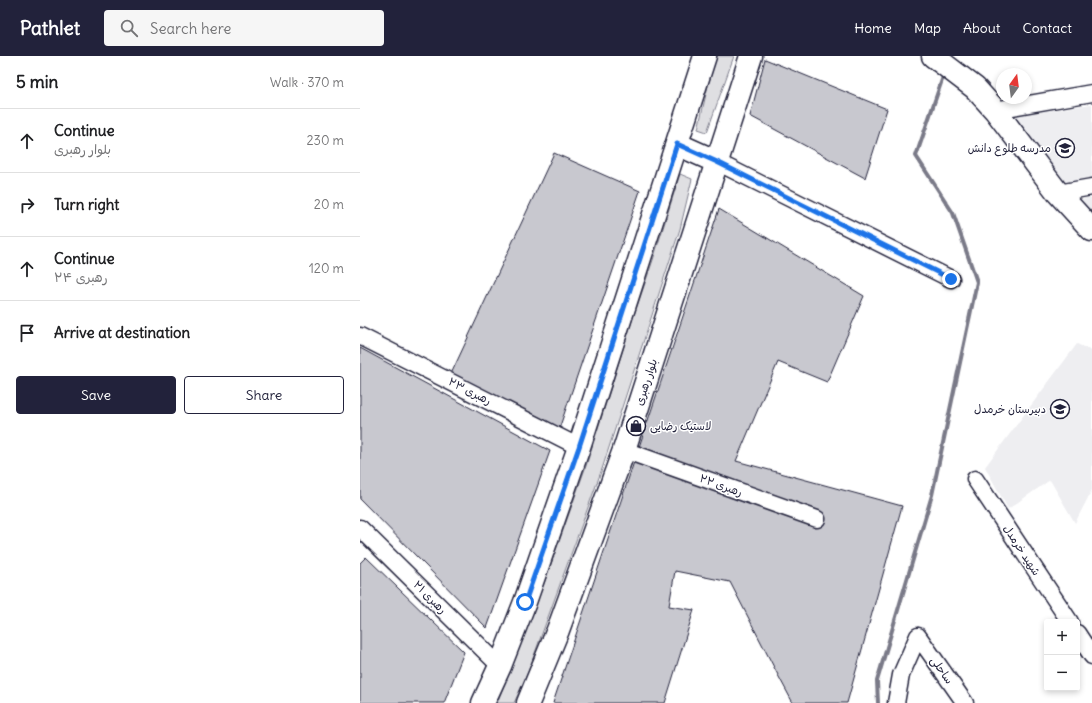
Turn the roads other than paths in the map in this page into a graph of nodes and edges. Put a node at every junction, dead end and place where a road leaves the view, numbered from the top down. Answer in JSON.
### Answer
{"nodes":[{"id":1,"x":705,"y":56,"type":"edge"},
{"id":2,"x":751,"y":56,"type":"edge"},
{"id":3,"x":933,"y":56,"type":"edge"},
{"id":4,"x":1092,"y":93,"type":"edge"},
{"id":5,"x":995,"y":110,"type":"junction"},
{"id":6,"x":677,"y":144,"type":"junction"},
{"id":7,"x":717,"y":162,"type":"junction"},
{"id":8,"x":1092,"y":187,"type":"edge"},
{"id":9,"x":1058,"y":192,"type":"junction"},
{"id":10,"x":1092,"y":230,"type":"edge"},
{"id":11,"x":951,"y":279,"type":"dead end"},
{"id":12,"x":360,"y":336,"type":"edge"},
{"id":13,"x":579,"y":447,"type":"junction"},
{"id":14,"x":624,"y":450,"type":"junction"},
{"id":15,"x":974,"y":478,"type":"dead end"},
{"id":16,"x":817,"y":519,"type":"dead end"},
{"id":17,"x":360,"y":528,"type":"edge"},
{"id":18,"x":1068,"y":619,"type":"edge"},
{"id":19,"x":1080,"y":638,"type":"edge"},
{"id":20,"x":1092,"y":656,"type":"edge"},
{"id":21,"x":500,"y":666,"type":"junction"},
{"id":22,"x":483,"y":703,"type":"edge"},
{"id":23,"x":528,"y":703,"type":"edge"},
{"id":24,"x":896,"y":703,"type":"edge"},
{"id":25,"x":965,"y":703,"type":"edge"}],
"edges":[{"from":1,"to":6,"type":"main road"},
{"from":2,"to":7,"type":"main road","name":"بلوار رهبری"},
{"from":3,"to":5,"type":"main road"},
{"from":4,"to":5,"type":"street"},
{"from":5,"to":9,"type":"main road"},
{"from":6,"to":7,"type":"main road"},
{"from":6,"to":13,"type":"main road"},
{"from":7,"to":11,"type":"street"},
{"from":7,"to":14,"type":"main road","name":"بلوار رهبری"},
{"from":8,"to":9,"type":"street"},
{"from":9,"to":10,"type":"main road"},
{"from":12,"to":13,"type":"street","name":"رهبری ۲۳"},
{"from":13,"to":21,"type":"main road"},
{"from":14,"to":16,"type":"street","name":"رهبری ۲۲"},
{"from":14,"to":23,"type":"main road","name":"بلوار رهبری"},
{"from":15,"to":18,"type":"street","name":"شهید خرمدل"},
{"from":17,"to":21,"type":"street","name":"رهبری ۲۱"},
{"from":19,"to":20,"type":"street"},
{"from":21,"to":22,"type":"main road"},
{"from":24,"to":25,"type":"street","name":"ساحلی"}]}
